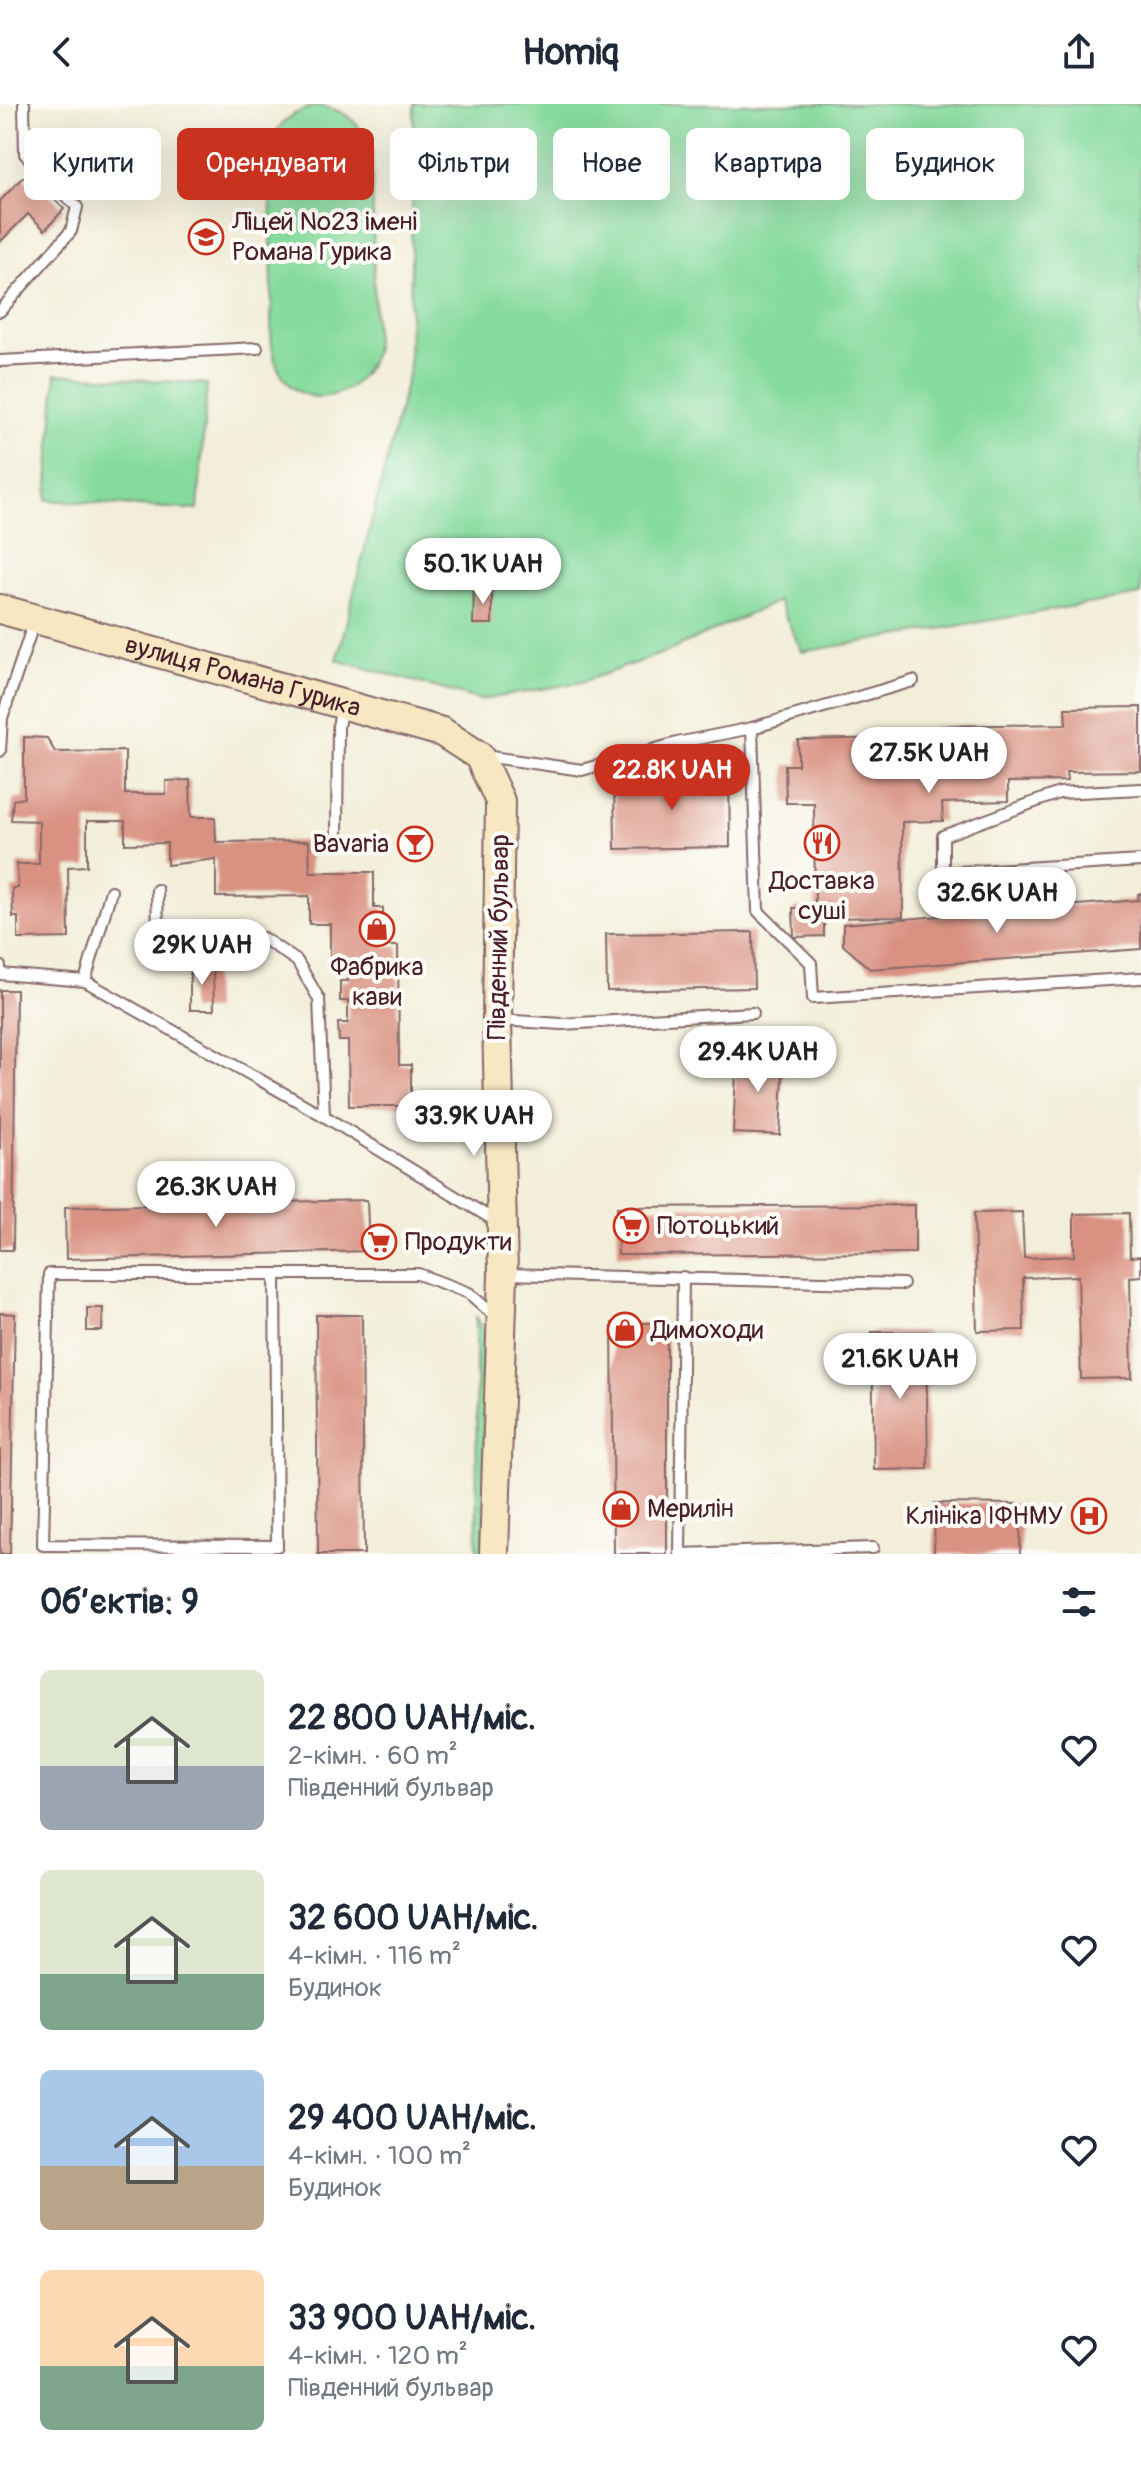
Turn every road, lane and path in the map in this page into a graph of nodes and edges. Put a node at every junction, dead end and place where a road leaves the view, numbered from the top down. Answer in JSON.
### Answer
{"nodes":[{"id":1,"x":24,"y":104,"type":"edge"},
{"id":2,"x":0,"y":311,"type":"edge"},
{"id":3,"x":257,"y":348,"type":"dead end"},
{"id":4,"x":0,"y":361,"type":"edge"},
{"id":5,"x":0,"y":609,"type":"edge"},
{"id":6,"x":34,"y":622,"type":"junction"},
{"id":7,"x":913,"y":681,"type":"dead end"},
{"id":8,"x":343,"y":704,"type":"junction"},
{"id":9,"x":1,"y":718,"type":"edge"},
{"id":10,"x":752,"y":728,"type":"junction"},
{"id":11,"x":0,"y":751,"type":"edge"},
{"id":12,"x":479,"y":756,"type":"junction"},
{"id":13,"x":1141,"y":789,"type":"edge"},
{"id":14,"x":337,"y":833,"type":"dead end"},
{"id":15,"x":1141,"y":861,"type":"edge"},
{"id":16,"x":157,"y":890,"type":"dead end"},
{"id":17,"x":111,"y":891,"type":"dead end"},
{"id":18,"x":0,"y":966,"type":"edge"},
{"id":19,"x":0,"y":974,"type":"edge"},
{"id":20,"x":1141,"y":978,"type":"edge"},
{"id":21,"x":85,"y":981,"type":"junction"},
{"id":22,"x":753,"y":1013,"type":"dead end"},
{"id":23,"x":497,"y":1020,"type":"junction"},
{"id":24,"x":324,"y":1116,"type":"junction"},
{"id":25,"x":502,"y":1225,"type":"junction"},
{"id":26,"x":275,"y":1274,"type":"junction"},
{"id":27,"x":503,"y":1274,"type":"junction"},
{"id":28,"x":683,"y":1277,"type":"junction"},
{"id":29,"x":903,"y":1284,"type":"dead end"},
{"id":30,"x":499,"y":1321,"type":"junction"},
{"id":31,"x":873,"y":1548,"type":"dead end"},
{"id":32,"x":43,"y":1549,"type":"edge"},
{"id":33,"x":494,"y":1554,"type":"edge"}],
"edges":[{"from":1,"to":2,"type":"lane"},
{"from":3,"to":4,"type":"lane"},
{"from":5,"to":6,"type":"main road","name":"вулиця Романа Гурика"},
{"from":6,"to":8,"type":"main road","name":"вулиця Романа Гурика"},
{"from":6,"to":9,"type":"lane"},
{"from":7,"to":10,"type":"lane"},
{"from":8,"to":12,"type":"main road","name":"вулиця Романа Гурика"},
{"from":8,"to":14,"type":"lane"},
{"from":9,"to":11,"type":"lane"},
{"from":10,"to":12,"type":"lane"},
{"from":10,"to":20,"type":"lane"},
{"from":12,"to":23,"type":"main road","name":"Південний бульвар"},
{"from":13,"to":15,"type":"lane"},
{"from":16,"to":24,"type":"lane"},
{"from":17,"to":21,"type":"lane"},
{"from":18,"to":19,"type":"lane"},
{"from":19,"to":21,"type":"lane"},
{"from":21,"to":24,"type":"lane"},
{"from":22,"to":23,"type":"lane"},
{"from":23,"to":25,"type":"main road","name":"Південний бульвар"},
{"from":24,"to":25,"type":"lane"},
{"from":25,"to":27,"type":"main road","name":"Південний бульвар"},
{"from":26,"to":30,"type":"lane"},
{"from":26,"to":32,"type":"lane"},
{"from":26,"to":32,"type":"lane"},
{"from":27,"to":28,"type":"lane"},
{"from":27,"to":30,"type":"main road","name":"Південний бульвар"},
{"from":28,"to":29,"type":"lane"},
{"from":28,"to":31,"type":"lane"},
{"from":30,"to":33,"type":"main road","name":"Південний бульвар"}]}
